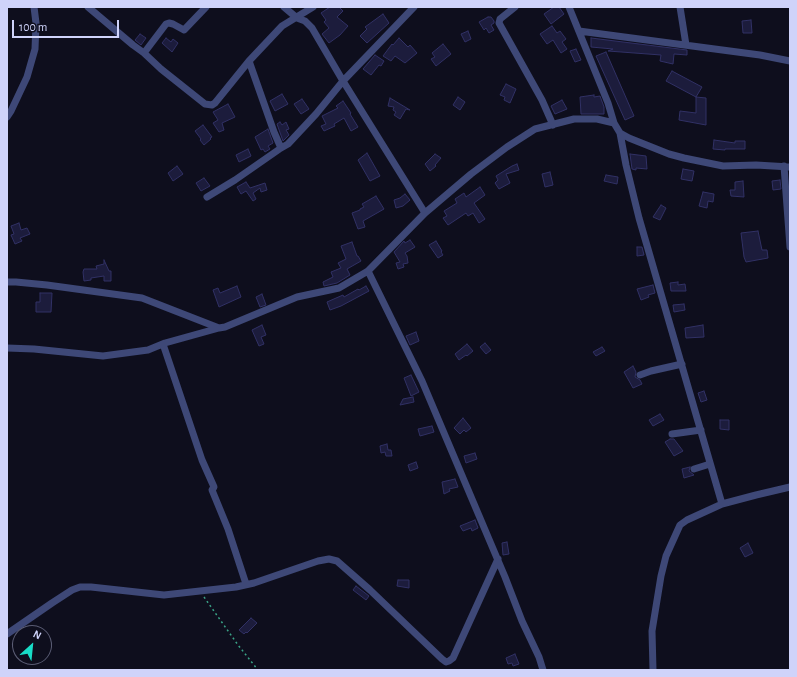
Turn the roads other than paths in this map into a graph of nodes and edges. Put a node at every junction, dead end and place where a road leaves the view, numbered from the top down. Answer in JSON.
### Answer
{"nodes":[{"id":1,"x":34,"y":7,"type":"edge"},
{"id":2,"x":88,"y":7,"type":"edge"},
{"id":3,"x":206,"y":7,"type":"edge"},
{"id":4,"x":284,"y":7,"type":"edge"},
{"id":5,"x":313,"y":7,"type":"edge"},
{"id":6,"x":414,"y":7,"type":"edge"},
{"id":7,"x":515,"y":7,"type":"edge"},
{"id":8,"x":569,"y":7,"type":"edge"},
{"id":9,"x":680,"y":7,"type":"edge"},
{"id":10,"x":297,"y":18,"type":"junction"},
{"id":11,"x":579,"y":31,"type":"junction"},
{"id":12,"x":686,"y":45,"type":"junction"},
{"id":13,"x":144,"y":53,"type":"junction"},
{"id":14,"x":249,"y":61,"type":"junction"},
{"id":15,"x":790,"y":61,"type":"edge"},
{"id":16,"x":343,"y":81,"type":"junction"},
{"id":17,"x":7,"y":117,"type":"edge"},
{"id":18,"x":614,"y":123,"type":"junction"},
{"id":19,"x":553,"y":125,"type":"junction"},
{"id":20,"x":620,"y":133,"type":"junction"},
{"id":21,"x":281,"y":148,"type":"junction"},
{"id":22,"x":787,"y":166,"type":"edge"},
{"id":23,"x":207,"y":197,"type":"dead end"},
{"id":24,"x":425,"y":213,"type":"junction"},
{"id":25,"x":790,"y":247,"type":"edge"},
{"id":26,"x":368,"y":271,"type":"junction"},
{"id":27,"x":7,"y":282,"type":"edge"},
{"id":28,"x":219,"y":328,"type":"junction"},
{"id":29,"x":162,"y":344,"type":"junction"},
{"id":30,"x":7,"y":348,"type":"edge"},
{"id":31,"x":682,"y":364,"type":"junction"},
{"id":32,"x":640,"y":375,"type":"dead end"},
{"id":33,"x":701,"y":430,"type":"junction"},
{"id":34,"x":672,"y":434,"type":"dead end"},
{"id":35,"x":710,"y":464,"type":"junction"},
{"id":36,"x":694,"y":469,"type":"dead end"},
{"id":37,"x":790,"y":487,"type":"edge"},
{"id":38,"x":722,"y":504,"type":"junction"},
{"id":39,"x":498,"y":559,"type":"junction"},
{"id":40,"x":246,"y":584,"type":"junction"},
{"id":41,"x":7,"y":634,"type":"edge"},
{"id":42,"x":543,"y":670,"type":"edge"},
{"id":43,"x":653,"y":670,"type":"edge"}],
"edges":[{"from":1,"to":17,"type":"street"},
{"from":2,"to":13,"type":"street"},
{"from":3,"to":13,"type":"street"},
{"from":4,"to":10,"type":"street"},
{"from":5,"to":10,"type":"street"},
{"from":6,"to":16,"type":"street"},
{"from":7,"to":19,"type":"street"},
{"from":8,"to":11,"type":"street"},
{"from":9,"to":12,"type":"street"},
{"from":10,"to":14,"type":"street"},
{"from":10,"to":16,"type":"street"},
{"from":11,"to":12,"type":"street"},
{"from":11,"to":18,"type":"street"},
{"from":12,"to":15,"type":"street"},
{"from":13,"to":14,"type":"street"},
{"from":14,"to":21,"type":"street"},
{"from":16,"to":21,"type":"street"},
{"from":16,"to":24,"type":"street"},
{"from":18,"to":19,"type":"street"},
{"from":18,"to":20,"type":"street"},
{"from":19,"to":24,"type":"street"},
{"from":20,"to":22,"type":"street"},
{"from":20,"to":31,"type":"street"},
{"from":21,"to":23,"type":"street"},
{"from":22,"to":25,"type":"street"},
{"from":24,"to":26,"type":"street"},
{"from":26,"to":28,"type":"street"},
{"from":26,"to":39,"type":"street"},
{"from":27,"to":28,"type":"street"},
{"from":28,"to":29,"type":"street"},
{"from":29,"to":30,"type":"street"},
{"from":29,"to":40,"type":"street"},
{"from":31,"to":32,"type":"street"},
{"from":31,"to":33,"type":"street"},
{"from":33,"to":34,"type":"street"},
{"from":33,"to":35,"type":"street"},
{"from":35,"to":36,"type":"street"},
{"from":35,"to":38,"type":"street"},
{"from":37,"to":38,"type":"street"},
{"from":38,"to":43,"type":"street"},
{"from":39,"to":40,"type":"street"},
{"from":39,"to":42,"type":"street"},
{"from":40,"to":41,"type":"street"}]}
